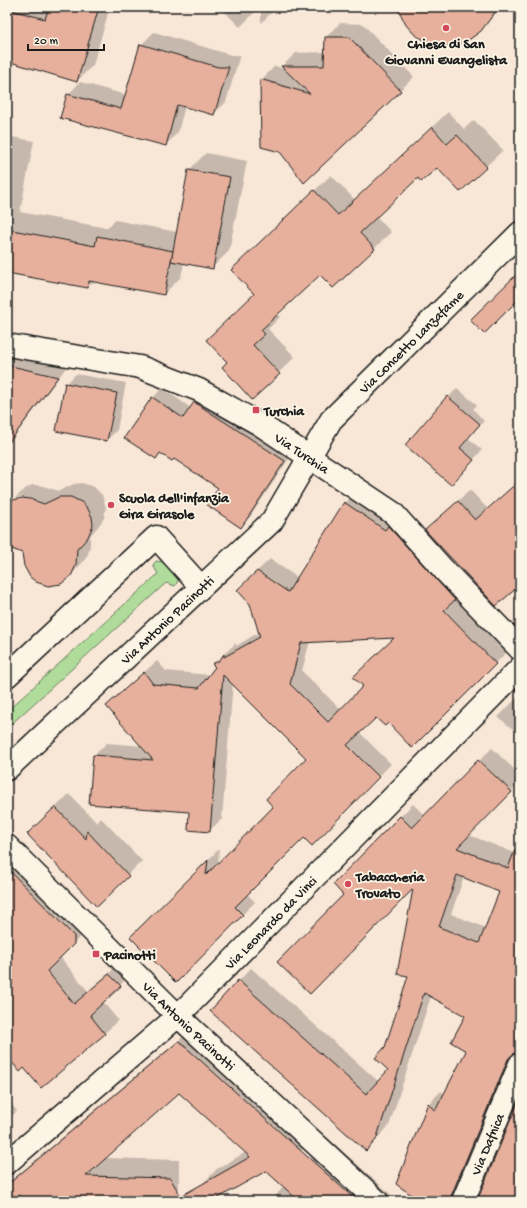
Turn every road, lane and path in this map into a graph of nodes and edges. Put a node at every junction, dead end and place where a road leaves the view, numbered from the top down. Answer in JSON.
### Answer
{"nodes":[{"id":1,"x":520,"y":233,"type":"edge"},
{"id":2,"x":7,"y":345,"type":"edge"},
{"id":3,"x":310,"y":456,"type":"junction"},
{"id":4,"x":201,"y":587,"type":"junction"},
{"id":5,"x":520,"y":649,"type":"edge"},
{"id":6,"x":520,"y":668,"type":"edge"},
{"id":7,"x":7,"y":676,"type":"edge"},
{"id":8,"x":7,"y":768,"type":"edge"},
{"id":9,"x":7,"y":846,"type":"edge"},
{"id":10,"x":178,"y":1016,"type":"junction"},
{"id":11,"x":520,"y":1064,"type":"edge"},
{"id":12,"x":7,"y":1163,"type":"edge"},
{"id":13,"x":377,"y":1201,"type":"edge"},
{"id":14,"x":462,"y":1201,"type":"edge"}],
"edges":[{"from":1,"to":3,"type":"street","name":"Via Concetto Lanzafame"},
{"from":2,"to":3,"type":"street","name":"Via Turchia"},
{"from":3,"to":4,"type":"street","name":"Via Antonio Pacinotti"},
{"from":3,"to":5,"type":"street","name":"Via Turchia"},
{"from":4,"to":7,"type":"street"},
{"from":4,"to":8,"type":"street","name":"Via Antonio Pacinotti"},
{"from":6,"to":10,"type":"street","name":"Via Leonardo da Vinci"},
{"from":9,"to":10,"type":"street","name":"Via Antonio Pacinotti"},
{"from":10,"to":12,"type":"street","name":"Via Leonardo da Vinci"},
{"from":10,"to":13,"type":"street","name":"Via Antonio Pacinotti"},
{"from":11,"to":14,"type":"street","name":"Via Dafnica"}]}
